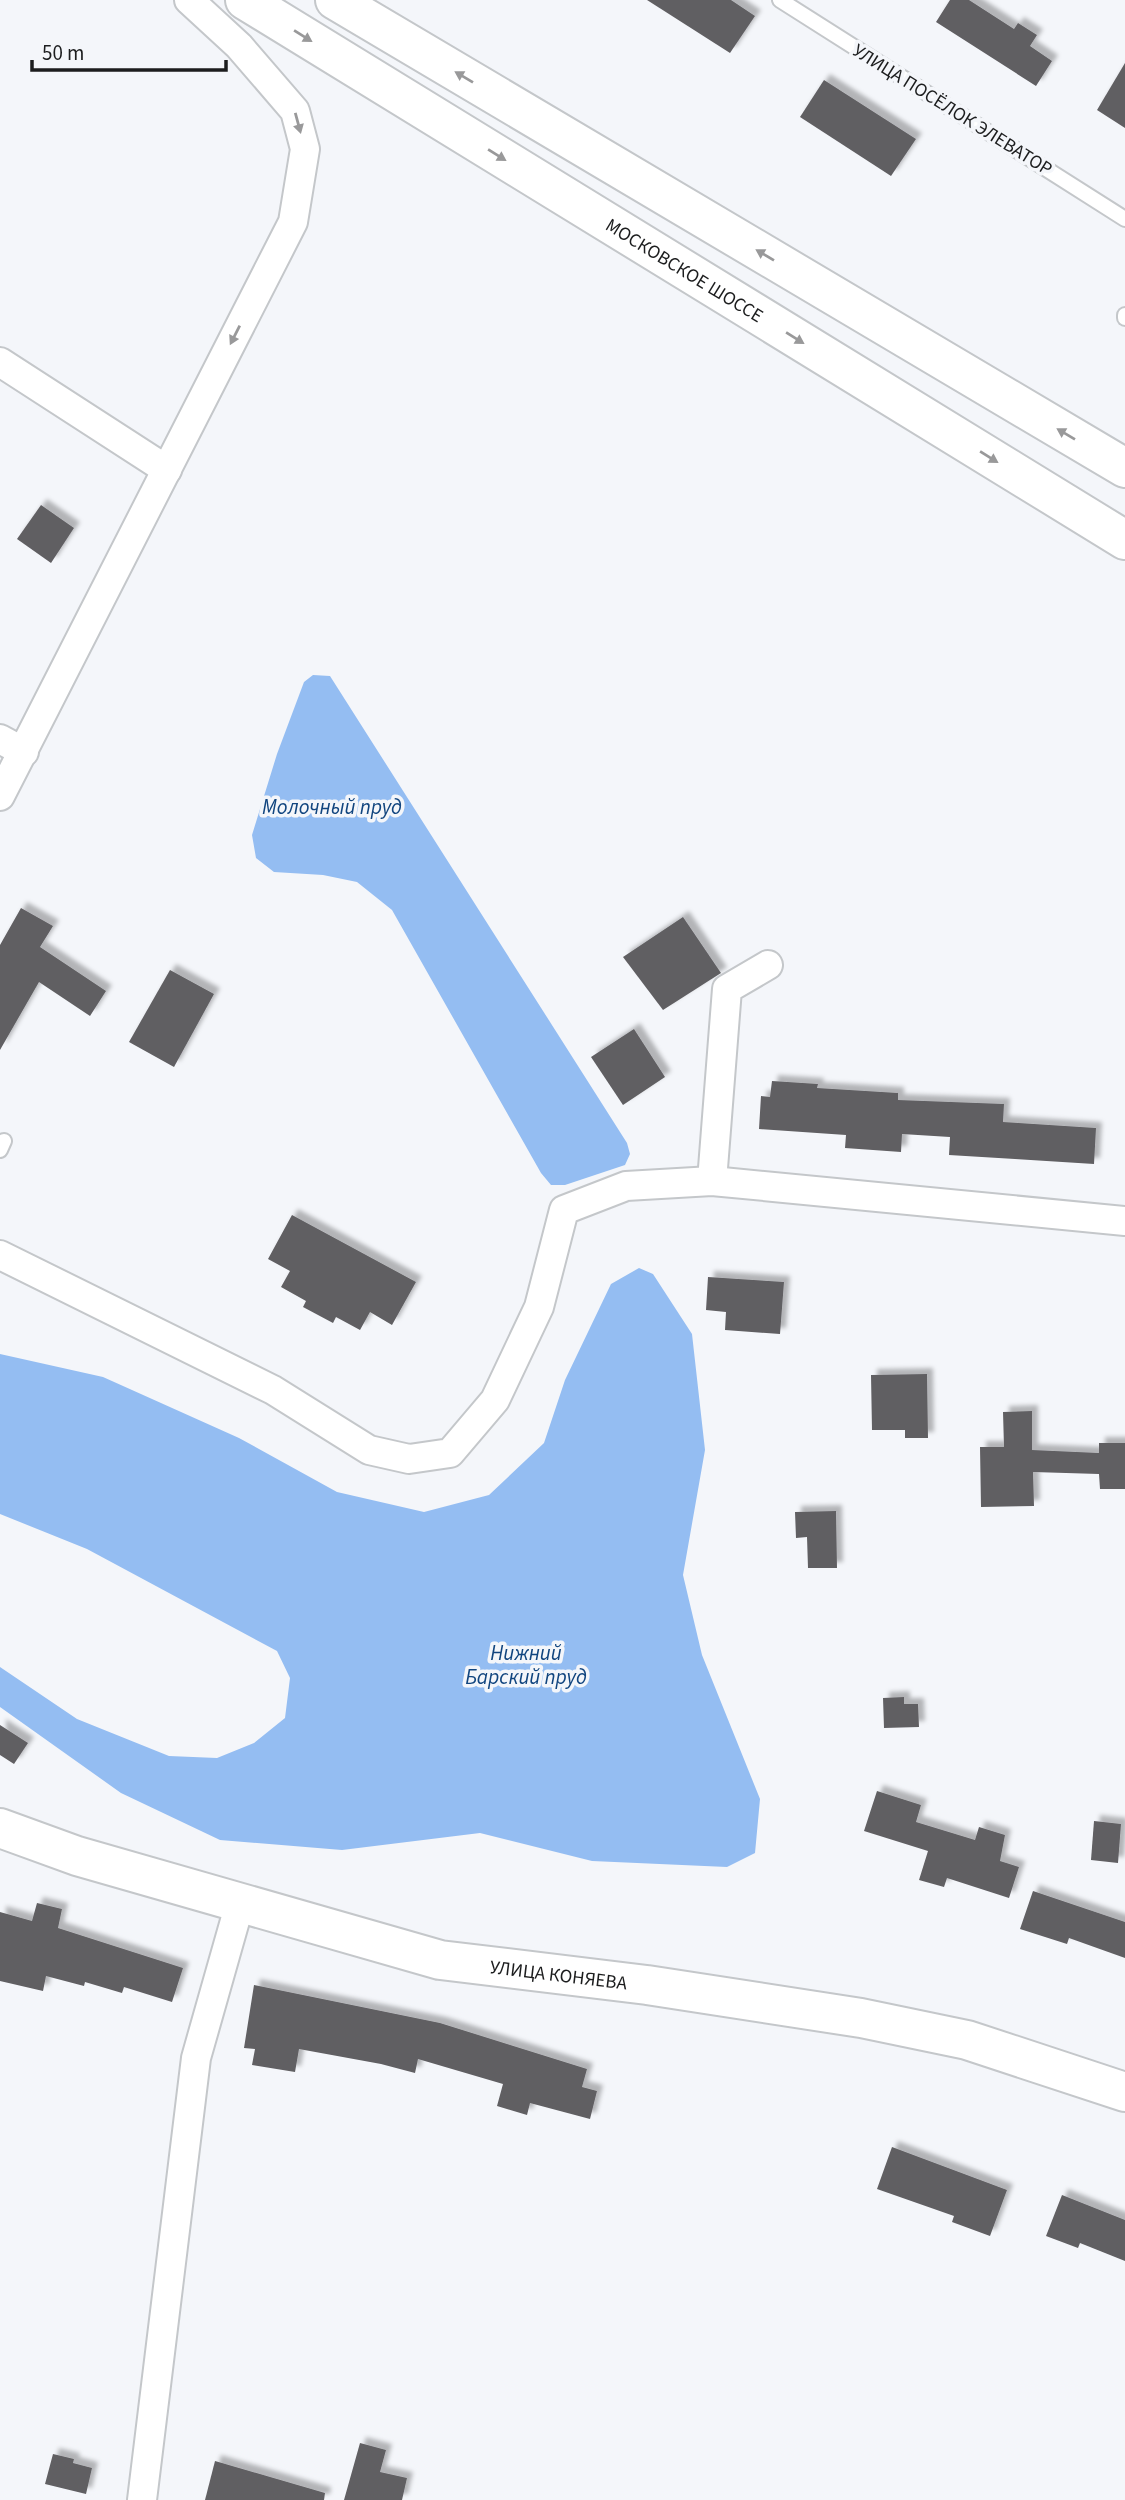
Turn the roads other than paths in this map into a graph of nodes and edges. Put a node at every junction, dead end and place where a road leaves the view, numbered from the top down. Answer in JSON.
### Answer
{"nodes":[{"id":1,"x":189,"y":0,"type":"edge"},
{"id":2,"x":245,"y":0,"type":"edge"},
{"id":3,"x":335,"y":0,"type":"edge"},
{"id":4,"x":780,"y":0,"type":"edge"},
{"id":5,"x":1125,"y":219,"type":"edge"},
{"id":6,"x":0,"y":362,"type":"edge"},
{"id":7,"x":1125,"y":468,"type":"edge"},
{"id":8,"x":167,"y":470,"type":"junction"},
{"id":9,"x":1125,"y":540,"type":"edge"},
{"id":10,"x":0,"y":739,"type":"edge"},
{"id":11,"x":24,"y":752,"type":"junction"},
{"id":12,"x":0,"y":796,"type":"edge"},
{"id":13,"x":768,"y":965,"type":"dead end"},
{"id":14,"x":712,"y":1181,"type":"junction"},
{"id":15,"x":626,"y":1186,"type":"junction"},
{"id":16,"x":551,"y":1200,"type":"dead end"},
{"id":17,"x":1125,"y":1222,"type":"edge"},
{"id":18,"x":0,"y":1255,"type":"edge"},
{"id":19,"x":0,"y":1828,"type":"edge"},
{"id":20,"x":240,"y":1903,"type":"junction"},
{"id":21,"x":1125,"y":2092,"type":"edge"},
{"id":22,"x":142,"y":2500,"type":"edge"}],
"edges":[{"from":1,"to":8,"type":"street","one_way":true},
{"from":2,"to":9,"type":"main road","name":"МОСКОВСКОЕ ШОССЕ","one_way":true},
{"from":7,"to":3,"type":"main road","one_way":true},
{"from":4,"to":5,"type":"lane","name":"УЛИЦА ПОСЁЛОК ЭЛЕВАТОР"},
{"from":6,"to":8,"type":"street"},
{"from":8,"to":11,"type":"street"},
{"from":10,"to":11,"type":"street"},
{"from":11,"to":12,"type":"street"},
{"from":13,"to":14,"type":"street"},
{"from":14,"to":15,"type":"street"},
{"from":14,"to":17,"type":"street"},
{"from":15,"to":16,"type":"lane"},
{"from":15,"to":18,"type":"street"},
{"from":19,"to":20,"type":"main road","name":"УЛИЦА КОНЯЕВА"},
{"from":20,"to":21,"type":"main road","name":"УЛИЦА КОНЯЕВА"},
{"from":20,"to":22,"type":"street"}]}
